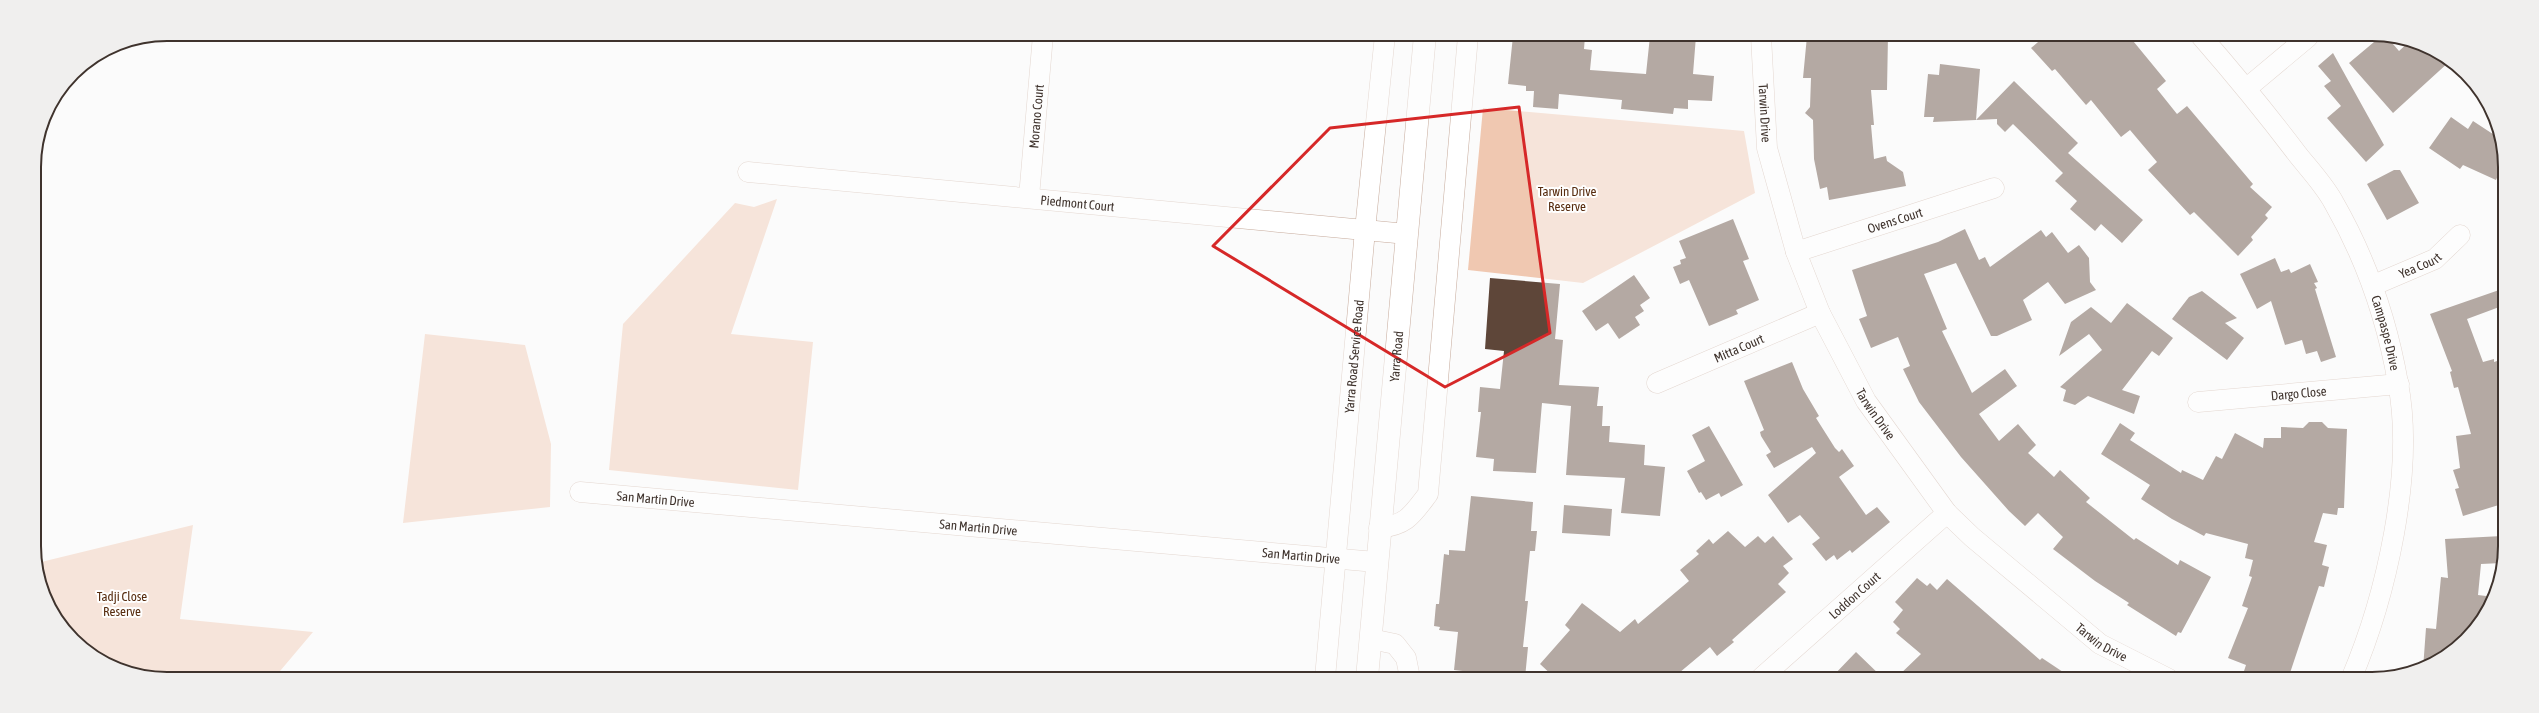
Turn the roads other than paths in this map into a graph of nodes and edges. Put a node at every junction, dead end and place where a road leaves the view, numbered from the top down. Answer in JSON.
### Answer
{"nodes":[{"id":1,"x":1042,"y":41,"type":"edge"},
{"id":2,"x":1384,"y":41,"type":"edge"},
{"id":3,"x":1425,"y":41,"type":"edge"},
{"id":4,"x":1468,"y":41,"type":"edge"},
{"id":5,"x":1760,"y":41,"type":"edge"},
{"id":6,"x":2205,"y":41,"type":"edge"},
{"id":7,"x":2302,"y":41,"type":"edge"},
{"id":8,"x":2247,"y":88,"type":"junction"},
{"id":9,"x":748,"y":172,"type":"dead end"},
{"id":10,"x":1994,"y":188,"type":"dead end"},
{"id":11,"x":1029,"y":197,"type":"junction"},
{"id":12,"x":1365,"y":230,"type":"junction"},
{"id":13,"x":1407,"y":234,"type":"junction"},
{"id":14,"x":2460,"y":235,"type":"dead end"},
{"id":15,"x":1796,"y":252,"type":"junction"},
{"id":16,"x":2374,"y":285,"type":"junction"},
{"id":17,"x":1820,"y":313,"type":"junction"},
{"id":18,"x":1657,"y":384,"type":"dead end"},
{"id":19,"x":2399,"y":384,"type":"junction"},
{"id":20,"x":2198,"y":402,"type":"dead end"},
{"id":21,"x":580,"y":492,"type":"dead end"},
{"id":22,"x":1947,"y":512,"type":"junction"},
{"id":23,"x":1379,"y":528,"type":"junction"},
{"id":24,"x":1337,"y":558,"type":"junction"},
{"id":25,"x":1376,"y":562,"type":"junction"},
{"id":26,"x":1371,"y":639,"type":"junction"},
{"id":27,"x":1326,"y":672,"type":"edge"},
{"id":28,"x":1368,"y":672,"type":"edge"},
{"id":29,"x":1409,"y":672,"type":"edge"},
{"id":30,"x":1768,"y":672,"type":"edge"},
{"id":31,"x":2157,"y":672,"type":"edge"},
{"id":32,"x":2354,"y":672,"type":"edge"}],
"edges":[{"from":1,"to":11,"type":"street","name":"Morano Court"},
{"from":2,"to":12,"type":"street","name":"Yarra Road Service Road"},
{"from":3,"to":13,"type":"main road","name":"Yarra Road"},
{"from":4,"to":23,"type":"street"},
{"from":5,"to":15,"type":"street","name":"Tarwin Drive"},
{"from":6,"to":8,"type":"street","name":"Campaspe Drive"},
{"from":7,"to":8,"type":"street"},
{"from":8,"to":16,"type":"street","name":"Campaspe Drive"},
{"from":9,"to":11,"type":"street","name":"Piedmont Court"},
{"from":10,"to":15,"type":"street","name":"Ovens Court"},
{"from":11,"to":12,"type":"street","name":"Piedmont Court"},
{"from":12,"to":13,"type":"street","name":"Piedmont Court"},
{"from":12,"to":24,"type":"street","name":"Yarra Road Service Road"},
{"from":13,"to":23,"type":"main road","name":"Yarra Road"},
{"from":14,"to":16,"type":"street","name":"Yea Court"},
{"from":15,"to":17,"type":"street","name":"Tarwin Drive"},
{"from":16,"to":19,"type":"street","name":"Campaspe Drive"},
{"from":17,"to":18,"type":"street","name":"Mitta Court"},
{"from":17,"to":22,"type":"street","name":"Tarwin Drive"},
{"from":19,"to":20,"type":"street","name":"Dargo Close"},
{"from":19,"to":32,"type":"street","name":"Campaspe Drive"},
{"from":21,"to":24,"type":"street","name":"San Martin Drive"},
{"from":22,"to":30,"type":"street","name":"Loddon Court"},
{"from":22,"to":31,"type":"street","name":"Tarwin Drive"},
{"from":23,"to":25,"type":"main road","name":"Yarra Road"},
{"from":24,"to":25,"type":"street","name":"San Martin Drive"},
{"from":24,"to":27,"type":"street","name":"Yarra Road Service Road"},
{"from":25,"to":26,"type":"main road","name":"Yarra Road"},
{"from":26,"to":28,"type":"main road","name":"Yarra Road"},
{"from":26,"to":29,"type":"street"}]}
